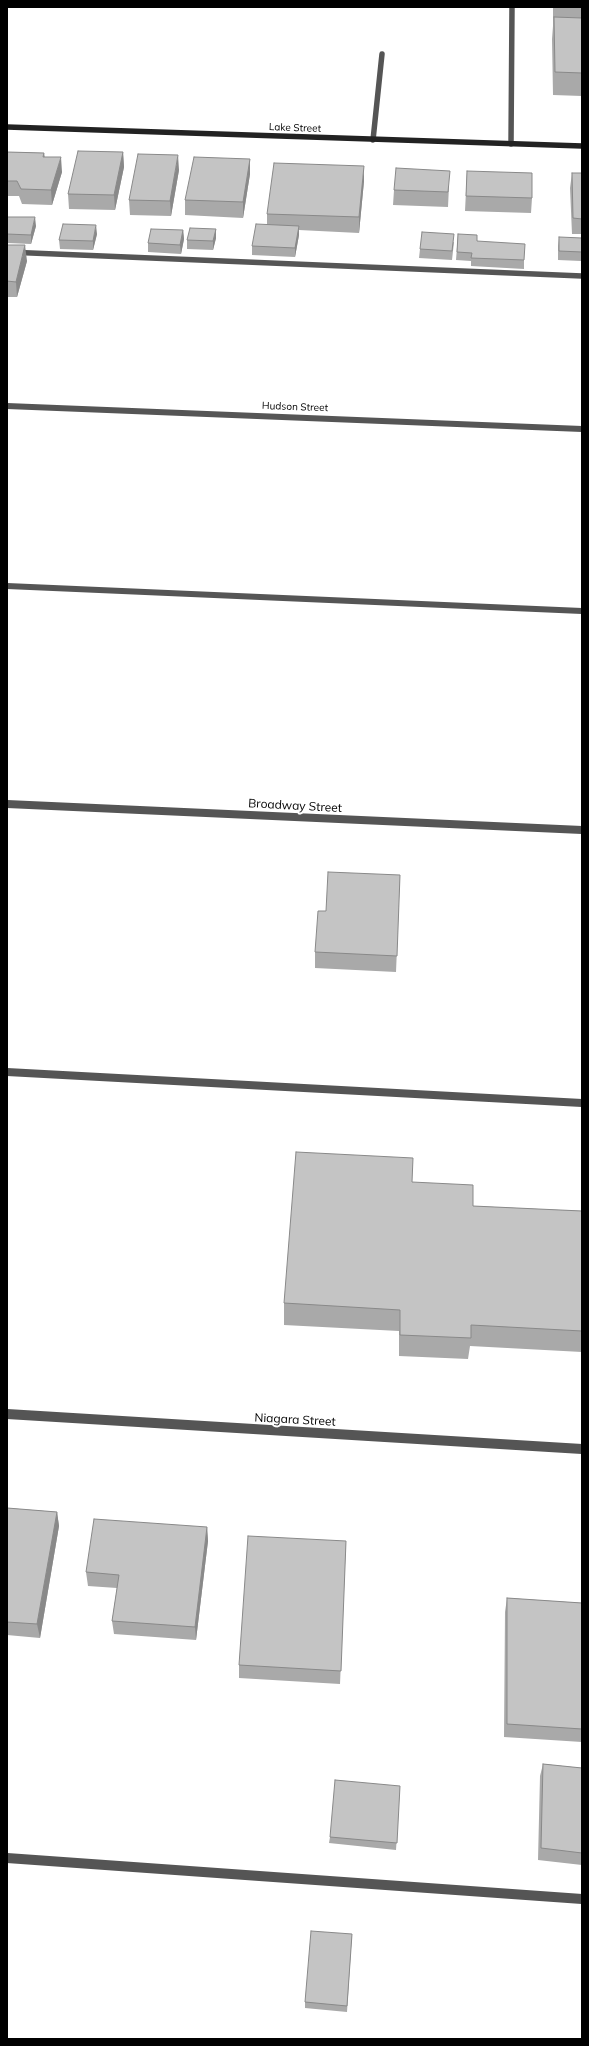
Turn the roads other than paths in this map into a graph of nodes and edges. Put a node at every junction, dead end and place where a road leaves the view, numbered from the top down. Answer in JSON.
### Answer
{"nodes":[{"id":1,"x":512,"y":7,"type":"edge"},
{"id":2,"x":382,"y":54,"type":"dead end"},
{"id":3,"x":7,"y":127,"type":"edge"},
{"id":4,"x":373,"y":140,"type":"junction"},
{"id":5,"x":511,"y":144,"type":"junction"},
{"id":6,"x":582,"y":146,"type":"edge"},
{"id":7,"x":7,"y":252,"type":"edge"},
{"id":8,"x":582,"y":276,"type":"edge"},
{"id":9,"x":7,"y":406,"type":"edge"},
{"id":10,"x":582,"y":429,"type":"edge"},
{"id":11,"x":7,"y":586,"type":"edge"},
{"id":12,"x":582,"y":611,"type":"edge"},
{"id":13,"x":7,"y":804,"type":"edge"},
{"id":14,"x":582,"y":830,"type":"edge"},
{"id":15,"x":7,"y":1072,"type":"edge"},
{"id":16,"x":582,"y":1102,"type":"edge"},
{"id":17,"x":7,"y":1414,"type":"edge"},
{"id":18,"x":582,"y":1449,"type":"edge"},
{"id":19,"x":7,"y":1858,"type":"edge"},
{"id":20,"x":582,"y":1899,"type":"edge"}],
"edges":[{"from":1,"to":5,"type":"street"},
{"from":2,"to":4,"type":"street"},
{"from":3,"to":4,"type":"street","name":"Lake Street"},
{"from":4,"to":5,"type":"street","name":"Lake Street"},
{"from":5,"to":6,"type":"street","name":"Lake Street"},
{"from":7,"to":8,"type":"street"},
{"from":9,"to":10,"type":"street","name":"Hudson Street"},
{"from":11,"to":12,"type":"street"},
{"from":13,"to":14,"type":"street","name":"Broadway Street"},
{"from":15,"to":16,"type":"street"},
{"from":17,"to":18,"type":"street","name":"Niagara Street"},
{"from":19,"to":20,"type":"street"}]}
